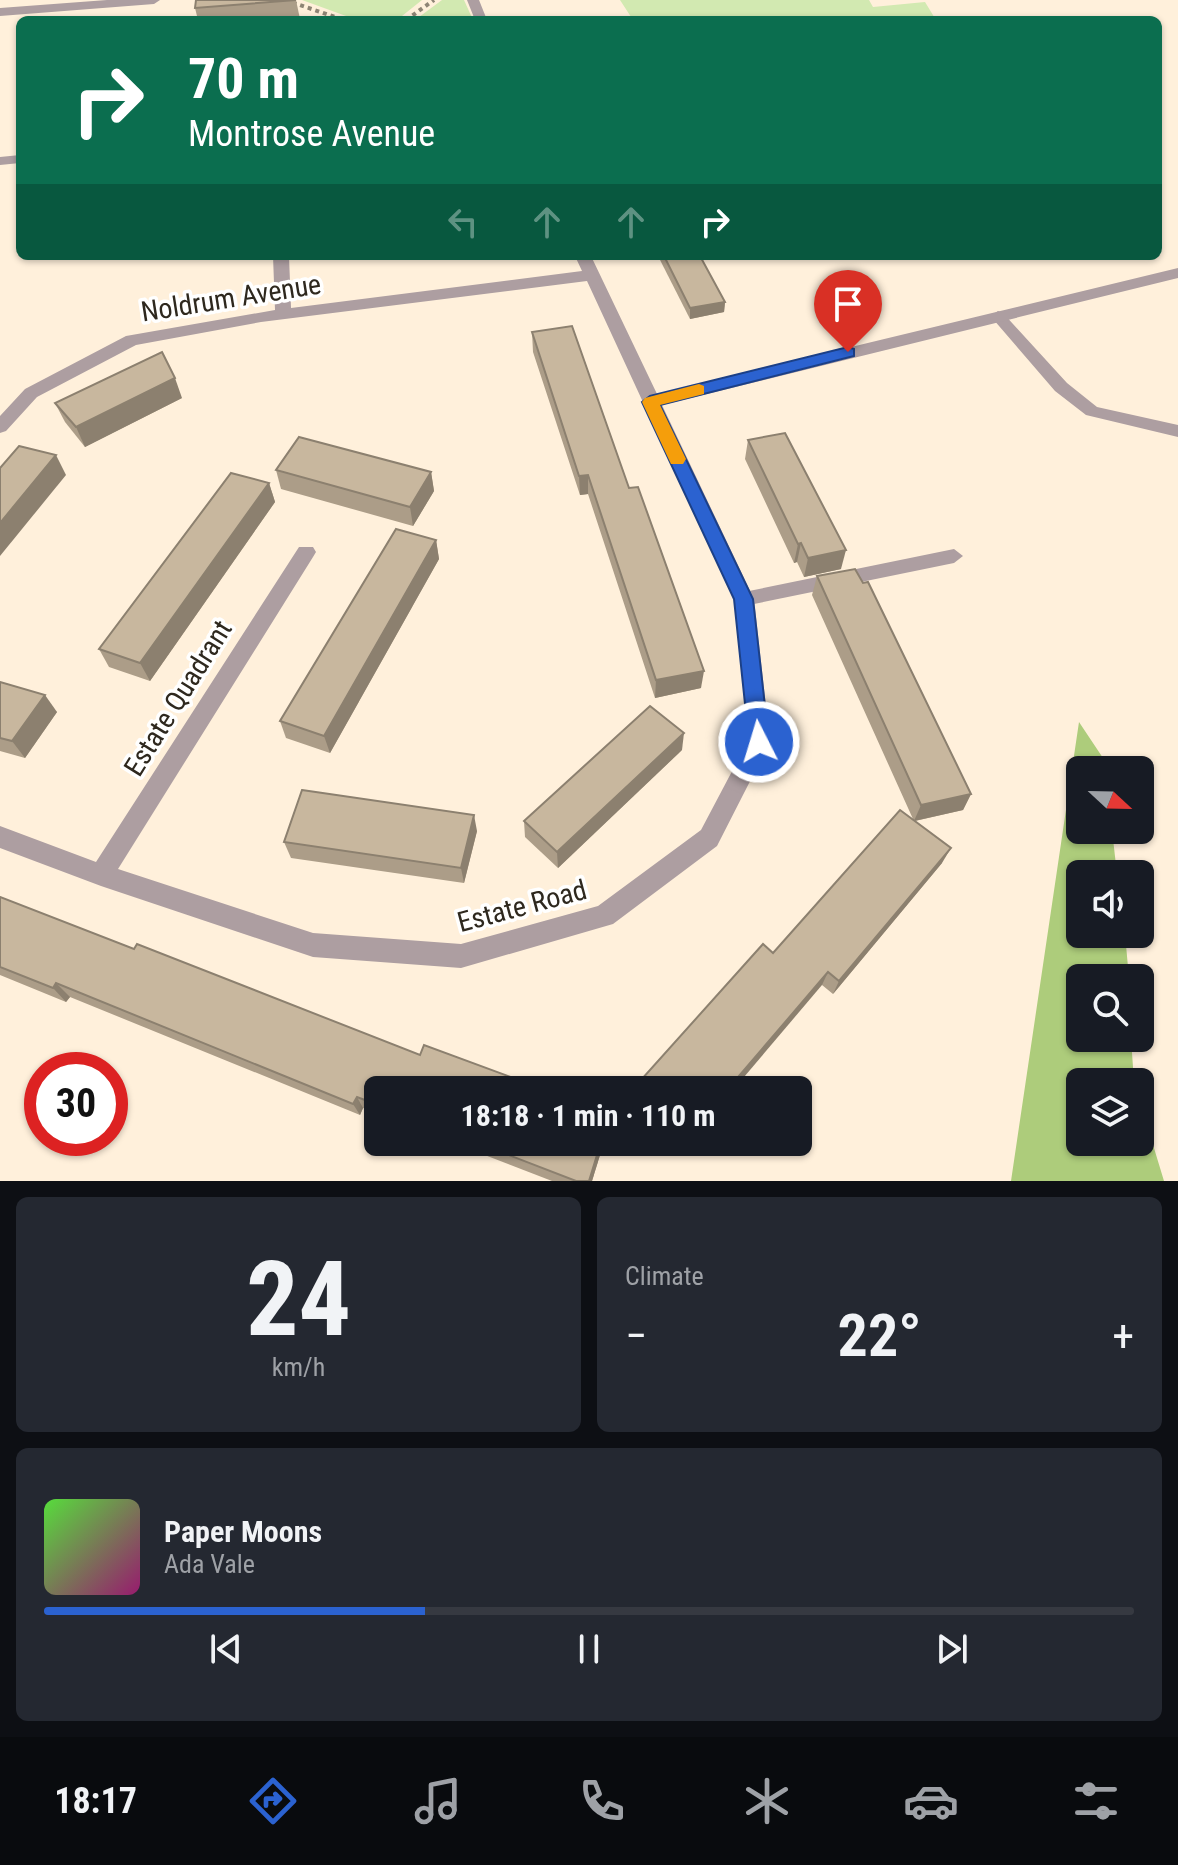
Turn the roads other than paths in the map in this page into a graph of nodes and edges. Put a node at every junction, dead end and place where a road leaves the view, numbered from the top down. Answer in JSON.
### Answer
{"nodes":[{"id":1,"x":154,"y":0,"type":"edge"},
{"id":2,"x":123,"y":3,"type":"junction"},
{"id":3,"x":0,"y":12,"type":"edge"},
{"id":4,"x":120,"y":16,"type":"edge"},
{"id":5,"x":281,"y":260,"type":"edge"},
{"id":6,"x":587,"y":265,"type":"edge"},
{"id":7,"x":1178,"y":273,"type":"edge"},
{"id":8,"x":283,"y":314,"type":"junction"},
{"id":9,"x":998,"y":316,"type":"junction"},
{"id":10,"x":650,"y":402,"type":"junction"},
{"id":11,"x":0,"y":427,"type":"edge"},
{"id":12,"x":1178,"y":431,"type":"edge"},
{"id":13,"x":306,"y":552,"type":"dead end"},
{"id":14,"x":954,"y":556,"type":"dead end"},
{"id":15,"x":744,"y":599,"type":"junction"},
{"id":16,"x":0,"y":837,"type":"edge"},
{"id":17,"x":101,"y":875,"type":"junction"}],
"edges":[{"from":1,"to":2,"type":"street"},
{"from":2,"to":3,"type":"street"},
{"from":2,"to":4,"type":"street"},
{"from":5,"to":8,"type":"street"},
{"from":6,"to":8,"type":"street","name":"Noldrum Avenue"},
{"from":6,"to":10,"type":"street","name":"Estate Road"},
{"from":7,"to":9,"type":"street"},
{"from":8,"to":11,"type":"street","name":"Noldrum Avenue"},
{"from":9,"to":10,"type":"street"},
{"from":9,"to":12,"type":"lane"},
{"from":10,"to":15,"type":"street","name":"Estate Road"},
{"from":13,"to":17,"type":"street","name":"Estate Quadrant"},
{"from":14,"to":15,"type":"lane"},
{"from":15,"to":17,"type":"street","name":"Estate Road"},
{"from":16,"to":17,"type":"street","name":"Estate Road"}]}
